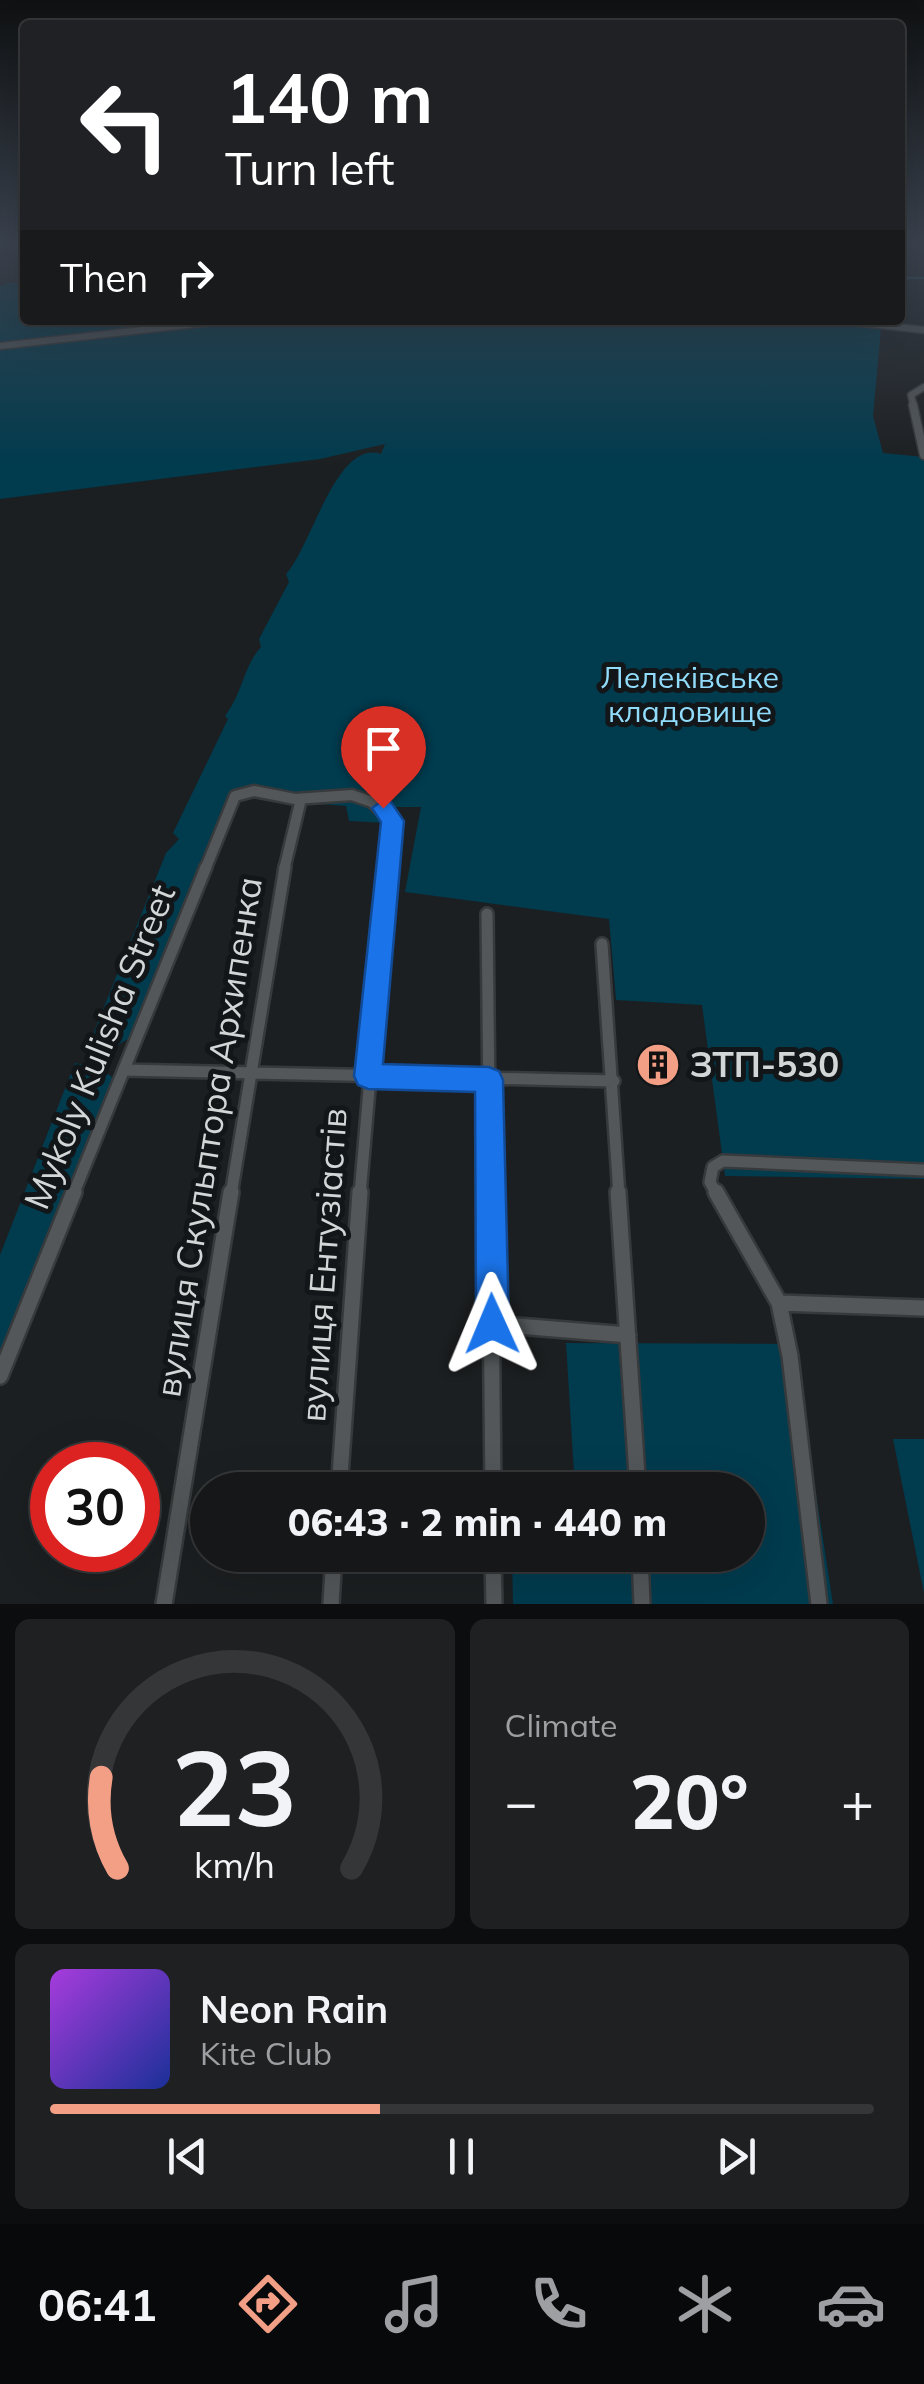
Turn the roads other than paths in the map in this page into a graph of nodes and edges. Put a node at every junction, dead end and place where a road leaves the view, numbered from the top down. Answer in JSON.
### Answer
{"nodes":[{"id":1,"x":187,"y":325,"type":"edge"},
{"id":2,"x":879,"y":325,"type":"edge"},
{"id":3,"x":924,"y":330,"type":"edge"},
{"id":4,"x":0,"y":346,"type":"edge"},
{"id":5,"x":924,"y":387,"type":"edge"},
{"id":6,"x":913,"y":407,"type":"junction"},
{"id":7,"x":924,"y":408,"type":"edge"},
{"id":8,"x":923,"y":455,"type":"edge"},
{"id":9,"x":302,"y":800,"type":"junction"},
{"id":10,"x":487,"y":914,"type":"dead end"},
{"id":11,"x":602,"y":944,"type":"dead end"},
{"id":12,"x":124,"y":1070,"type":"junction"},
{"id":13,"x":248,"y":1074,"type":"junction"},
{"id":14,"x":368,"y":1076,"type":"junction"},
{"id":15,"x":489,"y":1080,"type":"junction"},
{"id":16,"x":614,"y":1080,"type":"junction"},
{"id":17,"x":924,"y":1170,"type":"edge"},
{"id":18,"x":779,"y":1303,"type":"junction"},
{"id":19,"x":924,"y":1308,"type":"edge"},
{"id":20,"x":492,"y":1324,"type":"junction"},
{"id":21,"x":628,"y":1335,"type":"junction"},
{"id":22,"x":0,"y":1376,"type":"edge"},
{"id":23,"x":340,"y":1472,"type":"edge"},
{"id":24,"x":493,"y":1472,"type":"edge"},
{"id":25,"x":637,"y":1472,"type":"edge"},
{"id":26,"x":333,"y":1572,"type":"edge"},
{"id":27,"x":494,"y":1572,"type":"edge"},
{"id":28,"x":641,"y":1572,"type":"edge"},
{"id":29,"x":164,"y":1604,"type":"edge"},
{"id":30,"x":331,"y":1604,"type":"edge"},
{"id":31,"x":494,"y":1604,"type":"edge"},
{"id":32,"x":642,"y":1604,"type":"edge"},
{"id":33,"x":818,"y":1604,"type":"edge"}],
"edges":[{"from":1,"to":4,"type":"street"},
{"from":2,"to":3,"type":"street"},
{"from":5,"to":6,"type":"street"},
{"from":6,"to":7,"type":"street"},
{"from":6,"to":8,"type":"street"},
{"from":9,"to":12,"type":"street","name":"Mykoly Kulisha Street"},
{"from":9,"to":13,"type":"street","name":"вулиця Скульптора Архипенка"},
{"from":9,"to":14,"type":"street","name":"вулиця Ентузіастів"},
{"from":10,"to":15,"type":"street"},
{"from":11,"to":16,"type":"street"},
{"from":12,"to":13,"type":"street"},
{"from":12,"to":22,"type":"street","name":"Mykoly Kulisha Street"},
{"from":13,"to":14,"type":"street"},
{"from":13,"to":29,"type":"street","name":"вулиця Скульптора Архипенка"},
{"from":14,"to":15,"type":"street"},
{"from":14,"to":23,"type":"street","name":"вулиця Ентузіастів"},
{"from":15,"to":16,"type":"street"},
{"from":15,"to":20,"type":"street"},
{"from":16,"to":21,"type":"street"},
{"from":17,"to":18,"type":"street"},
{"from":18,"to":19,"type":"street"},
{"from":18,"to":33,"type":"street"},
{"from":20,"to":21,"type":"street"},
{"from":20,"to":24,"type":"street"},
{"from":21,"to":25,"type":"street"},
{"from":26,"to":30,"type":"street"},
{"from":27,"to":31,"type":"street"},
{"from":28,"to":32,"type":"street"}]}
